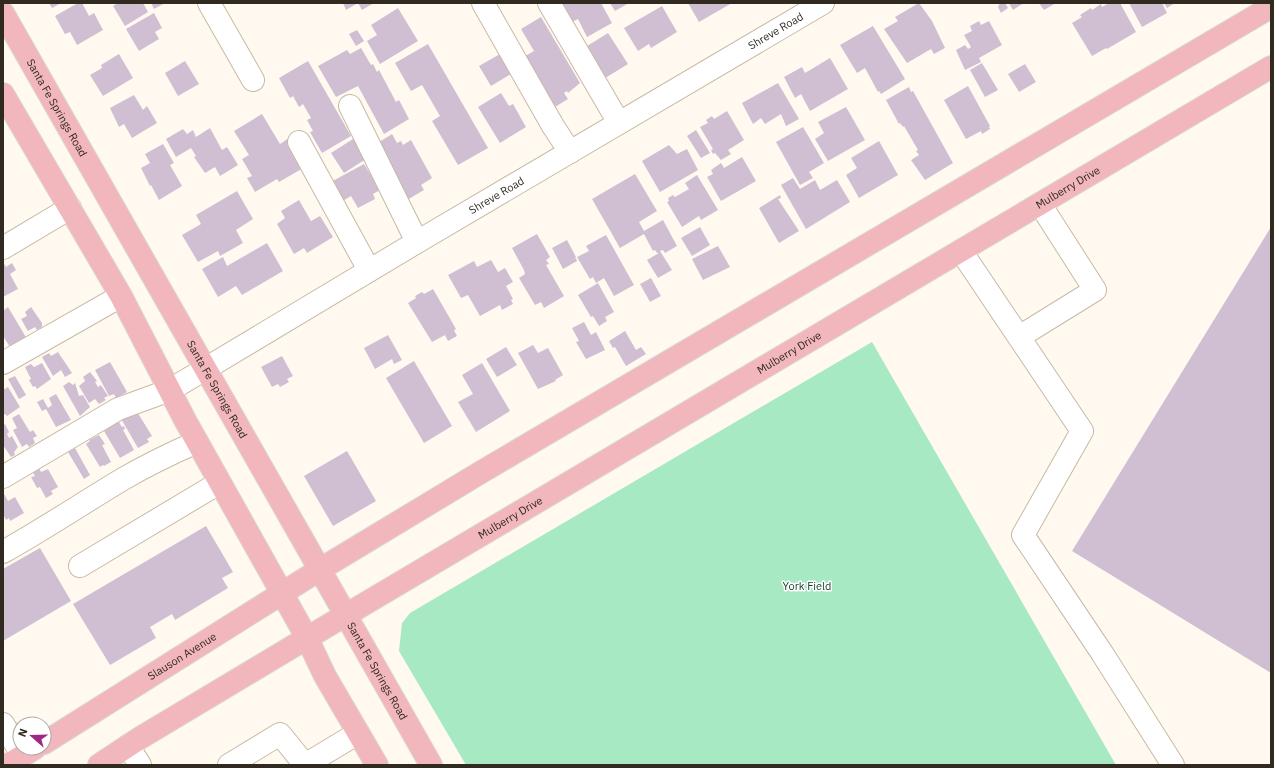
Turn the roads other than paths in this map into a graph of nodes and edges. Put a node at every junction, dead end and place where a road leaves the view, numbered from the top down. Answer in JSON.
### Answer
{"nodes":[{"id":1,"x":209,"y":3,"type":"edge"},
{"id":2,"x":483,"y":3,"type":"edge"},
{"id":3,"x":549,"y":3,"type":"edge"},
{"id":4,"x":814,"y":5,"type":"edge"},
{"id":5,"x":1271,"y":7,"type":"edge"},
{"id":6,"x":3,"y":13,"type":"edge"},
{"id":7,"x":1271,"y":67,"type":"edge"},
{"id":8,"x":252,"y":80,"type":"dead end"},
{"id":9,"x":3,"y":94,"type":"edge"},
{"id":10,"x":350,"y":106,"type":"dead end"},
{"id":11,"x":619,"y":123,"type":"junction"},
{"id":12,"x":299,"y":142,"type":"dead end"},
{"id":13,"x":570,"y":152,"type":"junction"},
{"id":14,"x":1040,"y":204,"type":"junction"},
{"id":15,"x":70,"y":208,"type":"junction"},
{"id":16,"x":417,"y":242,"type":"junction"},
{"id":17,"x":3,"y":248,"type":"edge"},
{"id":18,"x":961,"y":251,"type":"junction"},
{"id":19,"x":369,"y":270,"type":"junction"},
{"id":20,"x":121,"y":296,"type":"junction"},
{"id":21,"x":1019,"y":337,"type":"junction"},
{"id":22,"x":3,"y":364,"type":"edge"},
{"id":23,"x":204,"y":369,"type":"junction"},
{"id":24,"x":170,"y":390,"type":"junction"},
{"id":25,"x":197,"y":442,"type":"junction"},
{"id":26,"x":3,"y":477,"type":"edge"},
{"id":27,"x":219,"y":483,"type":"junction"},
{"id":28,"x":3,"y":552,"type":"edge"},
{"id":29,"x":80,"y":566,"type":"dead end"},
{"id":30,"x":319,"y":570,"type":"junction"},
{"id":31,"x":281,"y":593,"type":"junction"},
{"id":32,"x":346,"y":616,"type":"junction"},
{"id":33,"x":307,"y":638,"type":"junction"},
{"id":34,"x":3,"y":724,"type":"edge"},
{"id":35,"x":358,"y":733,"type":"junction"},
{"id":36,"x":52,"y":738,"type":"edge"},
{"id":37,"x":12,"y":739,"type":"edge"},
{"id":38,"x":128,"y":746,"type":"junction"},
{"id":39,"x":100,"y":765,"type":"edge"},
{"id":40,"x":140,"y":765,"type":"edge"},
{"id":41,"x":230,"y":765,"type":"edge"},
{"id":42,"x":305,"y":765,"type":"edge"},
{"id":43,"x":377,"y":765,"type":"edge"},
{"id":44,"x":431,"y":765,"type":"edge"},
{"id":45,"x":1173,"y":765,"type":"edge"}],
"edges":[{"from":1,"to":8,"type":"street"},
{"from":2,"to":13,"type":"street"},
{"from":3,"to":11,"type":"street"},
{"from":4,"to":11,"type":"street","name":"Shreve Road"},
{"from":5,"to":30,"type":"main road"},
{"from":6,"to":23,"type":"main road","name":"Santa Fe Springs Road"},
{"from":7,"to":14,"type":"main road","name":"Mulberry Drive"},
{"from":9,"to":15,"type":"main road"},
{"from":10,"to":16,"type":"street"},
{"from":11,"to":13,"type":"street","name":"Shreve Road"},
{"from":12,"to":19,"type":"street"},
{"from":13,"to":16,"type":"street","name":"Shreve Road"},
{"from":14,"to":18,"type":"main road","name":"Mulberry Drive"},
{"from":14,"to":21,"type":"street"},
{"from":15,"to":17,"type":"street"},
{"from":15,"to":20,"type":"main road"},
{"from":16,"to":19,"type":"street","name":"Shreve Road"},
{"from":18,"to":21,"type":"street"},
{"from":18,"to":32,"type":"main road","name":"Mulberry Drive"},
{"from":19,"to":23,"type":"street","name":"Shreve Road"},
{"from":20,"to":22,"type":"street"},
{"from":20,"to":24,"type":"main road"},
{"from":21,"to":45,"type":"street"},
{"from":23,"to":24,"type":"street","name":"Shreve Road"},
{"from":23,"to":30,"type":"main road","name":"Santa Fe Springs Road"},
{"from":24,"to":25,"type":"main road"},
{"from":24,"to":26,"type":"street","name":"Shreve Road"},
{"from":25,"to":27,"type":"main road"},
{"from":25,"to":28,"type":"street"},
{"from":27,"to":29,"type":"street"},
{"from":27,"to":31,"type":"main road"},
{"from":30,"to":31,"type":"main road","name":"Slauson Avenue"},
{"from":30,"to":32,"type":"main road","name":"Santa Fe Springs Road"},
{"from":31,"to":33,"type":"main road"},
{"from":31,"to":36,"type":"main road","name":"Slauson Avenue"},
{"from":32,"to":33,"type":"main road","name":"Mulberry Drive"},
{"from":32,"to":44,"type":"main road","name":"Santa Fe Springs Road"},
{"from":33,"to":35,"type":"main road"},
{"from":33,"to":38,"type":"main road"},
{"from":34,"to":37,"type":"street"},
{"from":35,"to":42,"type":"street"},
{"from":35,"to":43,"type":"main road"},
{"from":38,"to":39,"type":"main road"},
{"from":38,"to":40,"type":"street"},
{"from":41,"to":42,"type":"street"}]}
